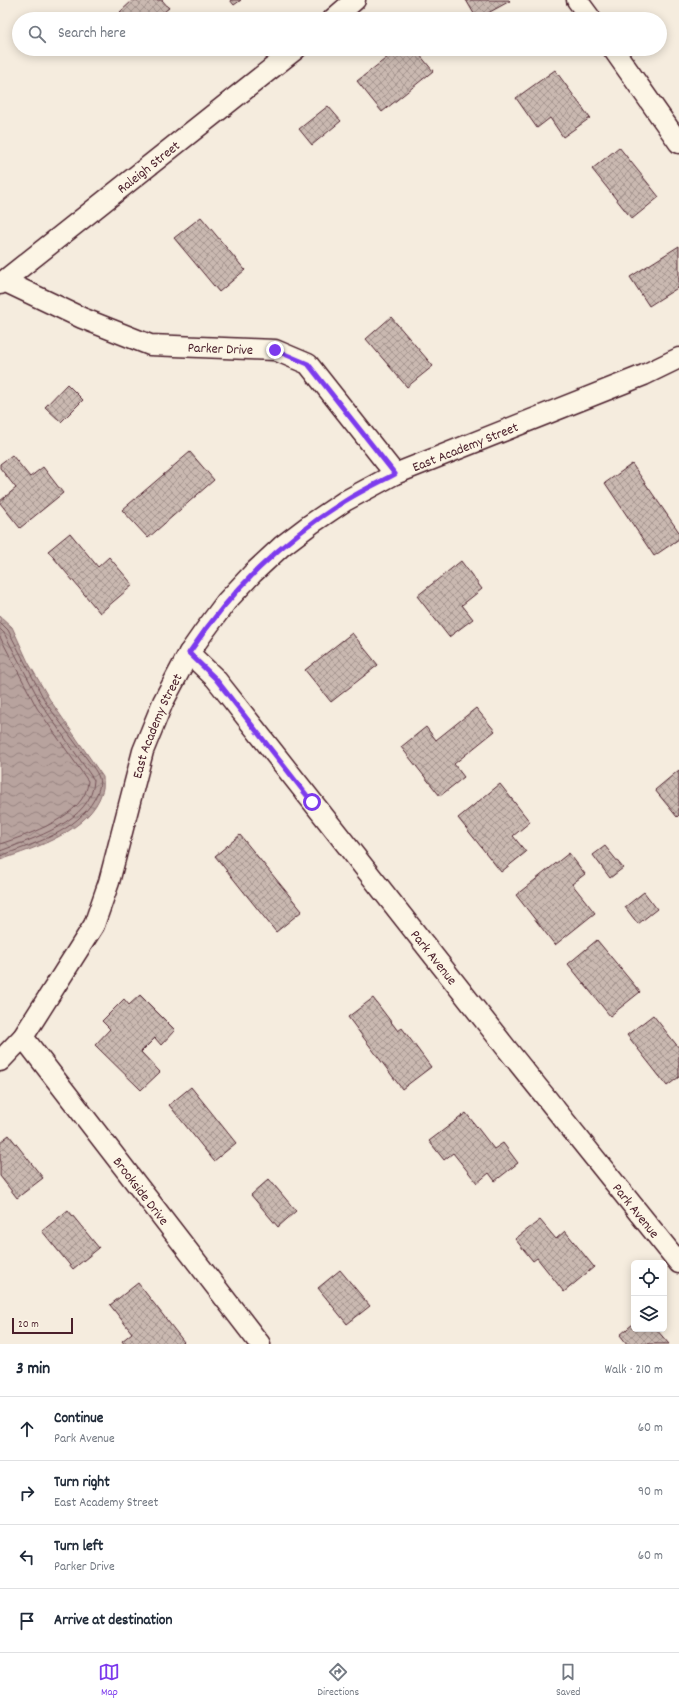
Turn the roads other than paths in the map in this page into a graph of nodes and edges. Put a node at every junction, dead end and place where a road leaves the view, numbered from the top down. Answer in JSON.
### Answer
{"nodes":[{"id":1,"x":355,"y":0,"type":"edge"},
{"id":2,"x":577,"y":0,"type":"edge"},
{"id":3,"x":341,"y":12,"type":"edge"},
{"id":4,"x":586,"y":12,"type":"edge"},
{"id":5,"x":287,"y":56,"type":"edge"},
{"id":6,"x":618,"y":56,"type":"edge"},
{"id":7,"x":679,"y":143,"type":"edge"},
{"id":8,"x":2,"y":283,"type":"edge"},
{"id":9,"x":679,"y":358,"type":"edge"},
{"id":10,"x":395,"y":474,"type":"junction"},
{"id":11,"x":189,"y":653,"type":"junction"},
{"id":12,"x":24,"y":1037,"type":"junction"},
{"id":13,"x":0,"y":1061,"type":"edge"},
{"id":14,"x":679,"y":1262,"type":"edge"},
{"id":15,"x":260,"y":1344,"type":"edge"}],
"edges":[{"from":1,"to":3,"type":"street"},
{"from":2,"to":4,"type":"street"},
{"from":5,"to":8,"type":"street","name":"Raleigh Street"},
{"from":6,"to":7,"type":"street"},
{"from":8,"to":10,"type":"street","name":"Parker Drive"},
{"from":9,"to":10,"type":"street","name":"East Academy Street"},
{"from":10,"to":11,"type":"street","name":"East Academy Street"},
{"from":11,"to":12,"type":"street","name":"East Academy Street"},
{"from":11,"to":14,"type":"street","name":"Park Avenue"},
{"from":12,"to":13,"type":"street","name":"East Academy Street"},
{"from":12,"to":15,"type":"street","name":"Brookside Drive"}]}
